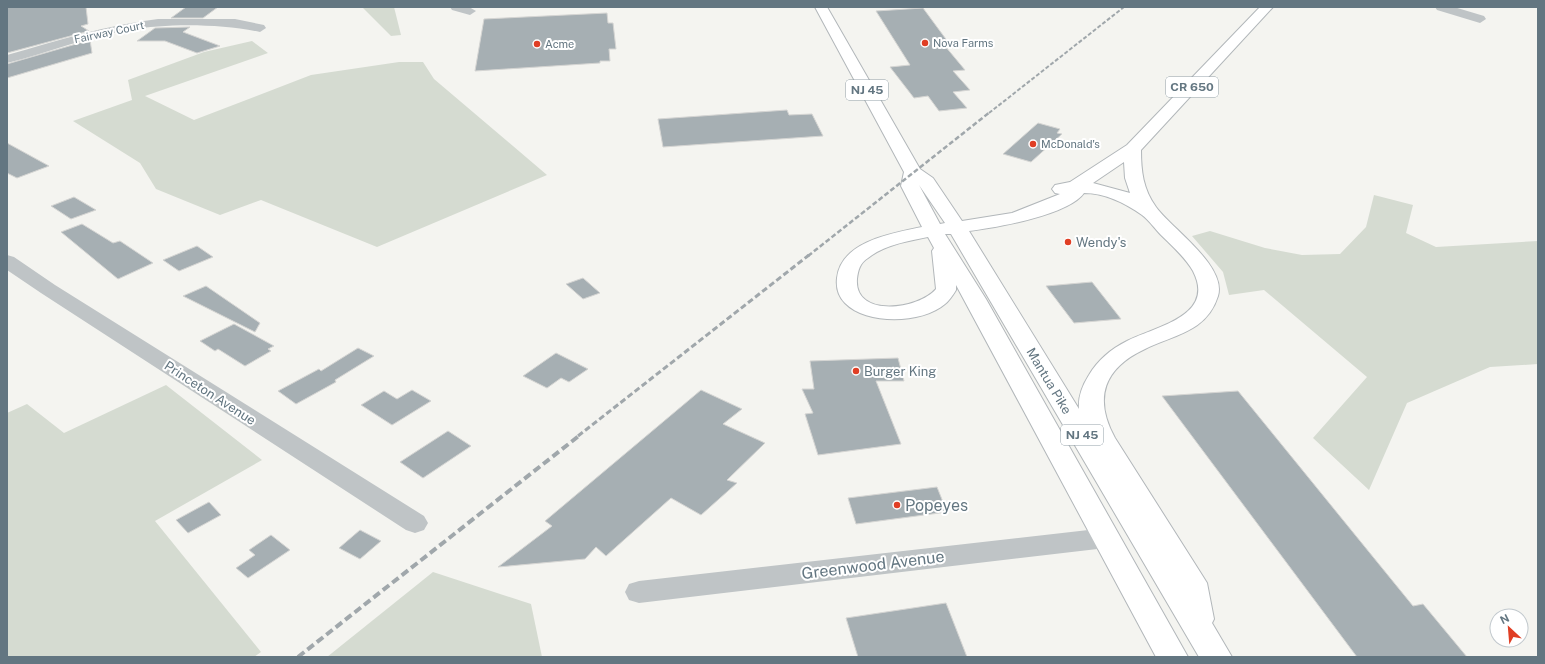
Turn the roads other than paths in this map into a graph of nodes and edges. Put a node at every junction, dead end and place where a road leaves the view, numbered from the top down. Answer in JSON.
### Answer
{"nodes":[{"id":1,"x":456,"y":7,"type":"edge"},
{"id":2,"x":821,"y":7,"type":"edge"},
{"id":3,"x":1267,"y":7,"type":"edge"},
{"id":4,"x":1441,"y":7,"type":"edge"},
{"id":5,"x":470,"y":11,"type":"dead end"},
{"id":6,"x":1480,"y":19,"type":"dead end"},
{"id":7,"x":260,"y":28,"type":"dead end"},
{"id":8,"x":7,"y":59,"type":"edge"},
{"id":9,"x":1133,"y":149,"type":"junction"},
{"id":10,"x":913,"y":172,"type":"junction"},
{"id":11,"x":1074,"y":187,"type":"junction"},
{"id":12,"x":1150,"y":213,"type":"junction"},
{"id":13,"x":941,"y":226,"type":"junction"},
{"id":14,"x":7,"y":261,"type":"edge"},
{"id":15,"x":415,"y":523,"type":"dead end"},
{"id":16,"x":1106,"y":538,"type":"junction"},
{"id":17,"x":639,"y":592,"type":"dead end"},
{"id":18,"x":1201,"y":632,"type":"junction"},
{"id":19,"x":1172,"y":657,"type":"edge"},
{"id":20,"x":1216,"y":657,"type":"edge"}],
"edges":[{"from":1,"to":5,"type":"street"},
{"from":2,"to":10,"type":"main road","name":"Mantua Pike","number":"NJ 45"},
{"from":3,"to":9,"type":"main road","number":"CR 650"},
{"from":4,"to":6,"type":"street"},
{"from":7,"to":8,"type":"street","name":"Fairway Court"},
{"from":9,"to":11,"type":"main road","number":"CR 650"},
{"from":9,"to":12,"type":"main road"},
{"from":10,"to":13,"type":"main road","name":"Mantua Pike","number":"NJ 45"},
{"from":10,"to":13,"type":"main road","name":"Mantua Pike","number":"NJ 45"},
{"from":11,"to":12,"type":"main road"},
{"from":11,"to":13,"type":"main road","number":"CR 650"},
{"from":12,"to":18,"type":"main road"},
{"from":13,"to":13,"type":"main road"},
{"from":13,"to":16,"type":"main road","name":"Mantua Pike","number":"NJ 45"},
{"from":13,"to":18,"type":"main road","name":"Mantua Pike","number":"NJ 45"},
{"from":14,"to":15,"type":"street","name":"Princeton Avenue"},
{"from":16,"to":17,"type":"street","name":"Greenwood Avenue"},
{"from":16,"to":19,"type":"main road","name":"Mantua Pike","number":"NJ 45"},
{"from":18,"to":20,"type":"main road","name":"Mantua Pike","number":"NJ 45"}]}
